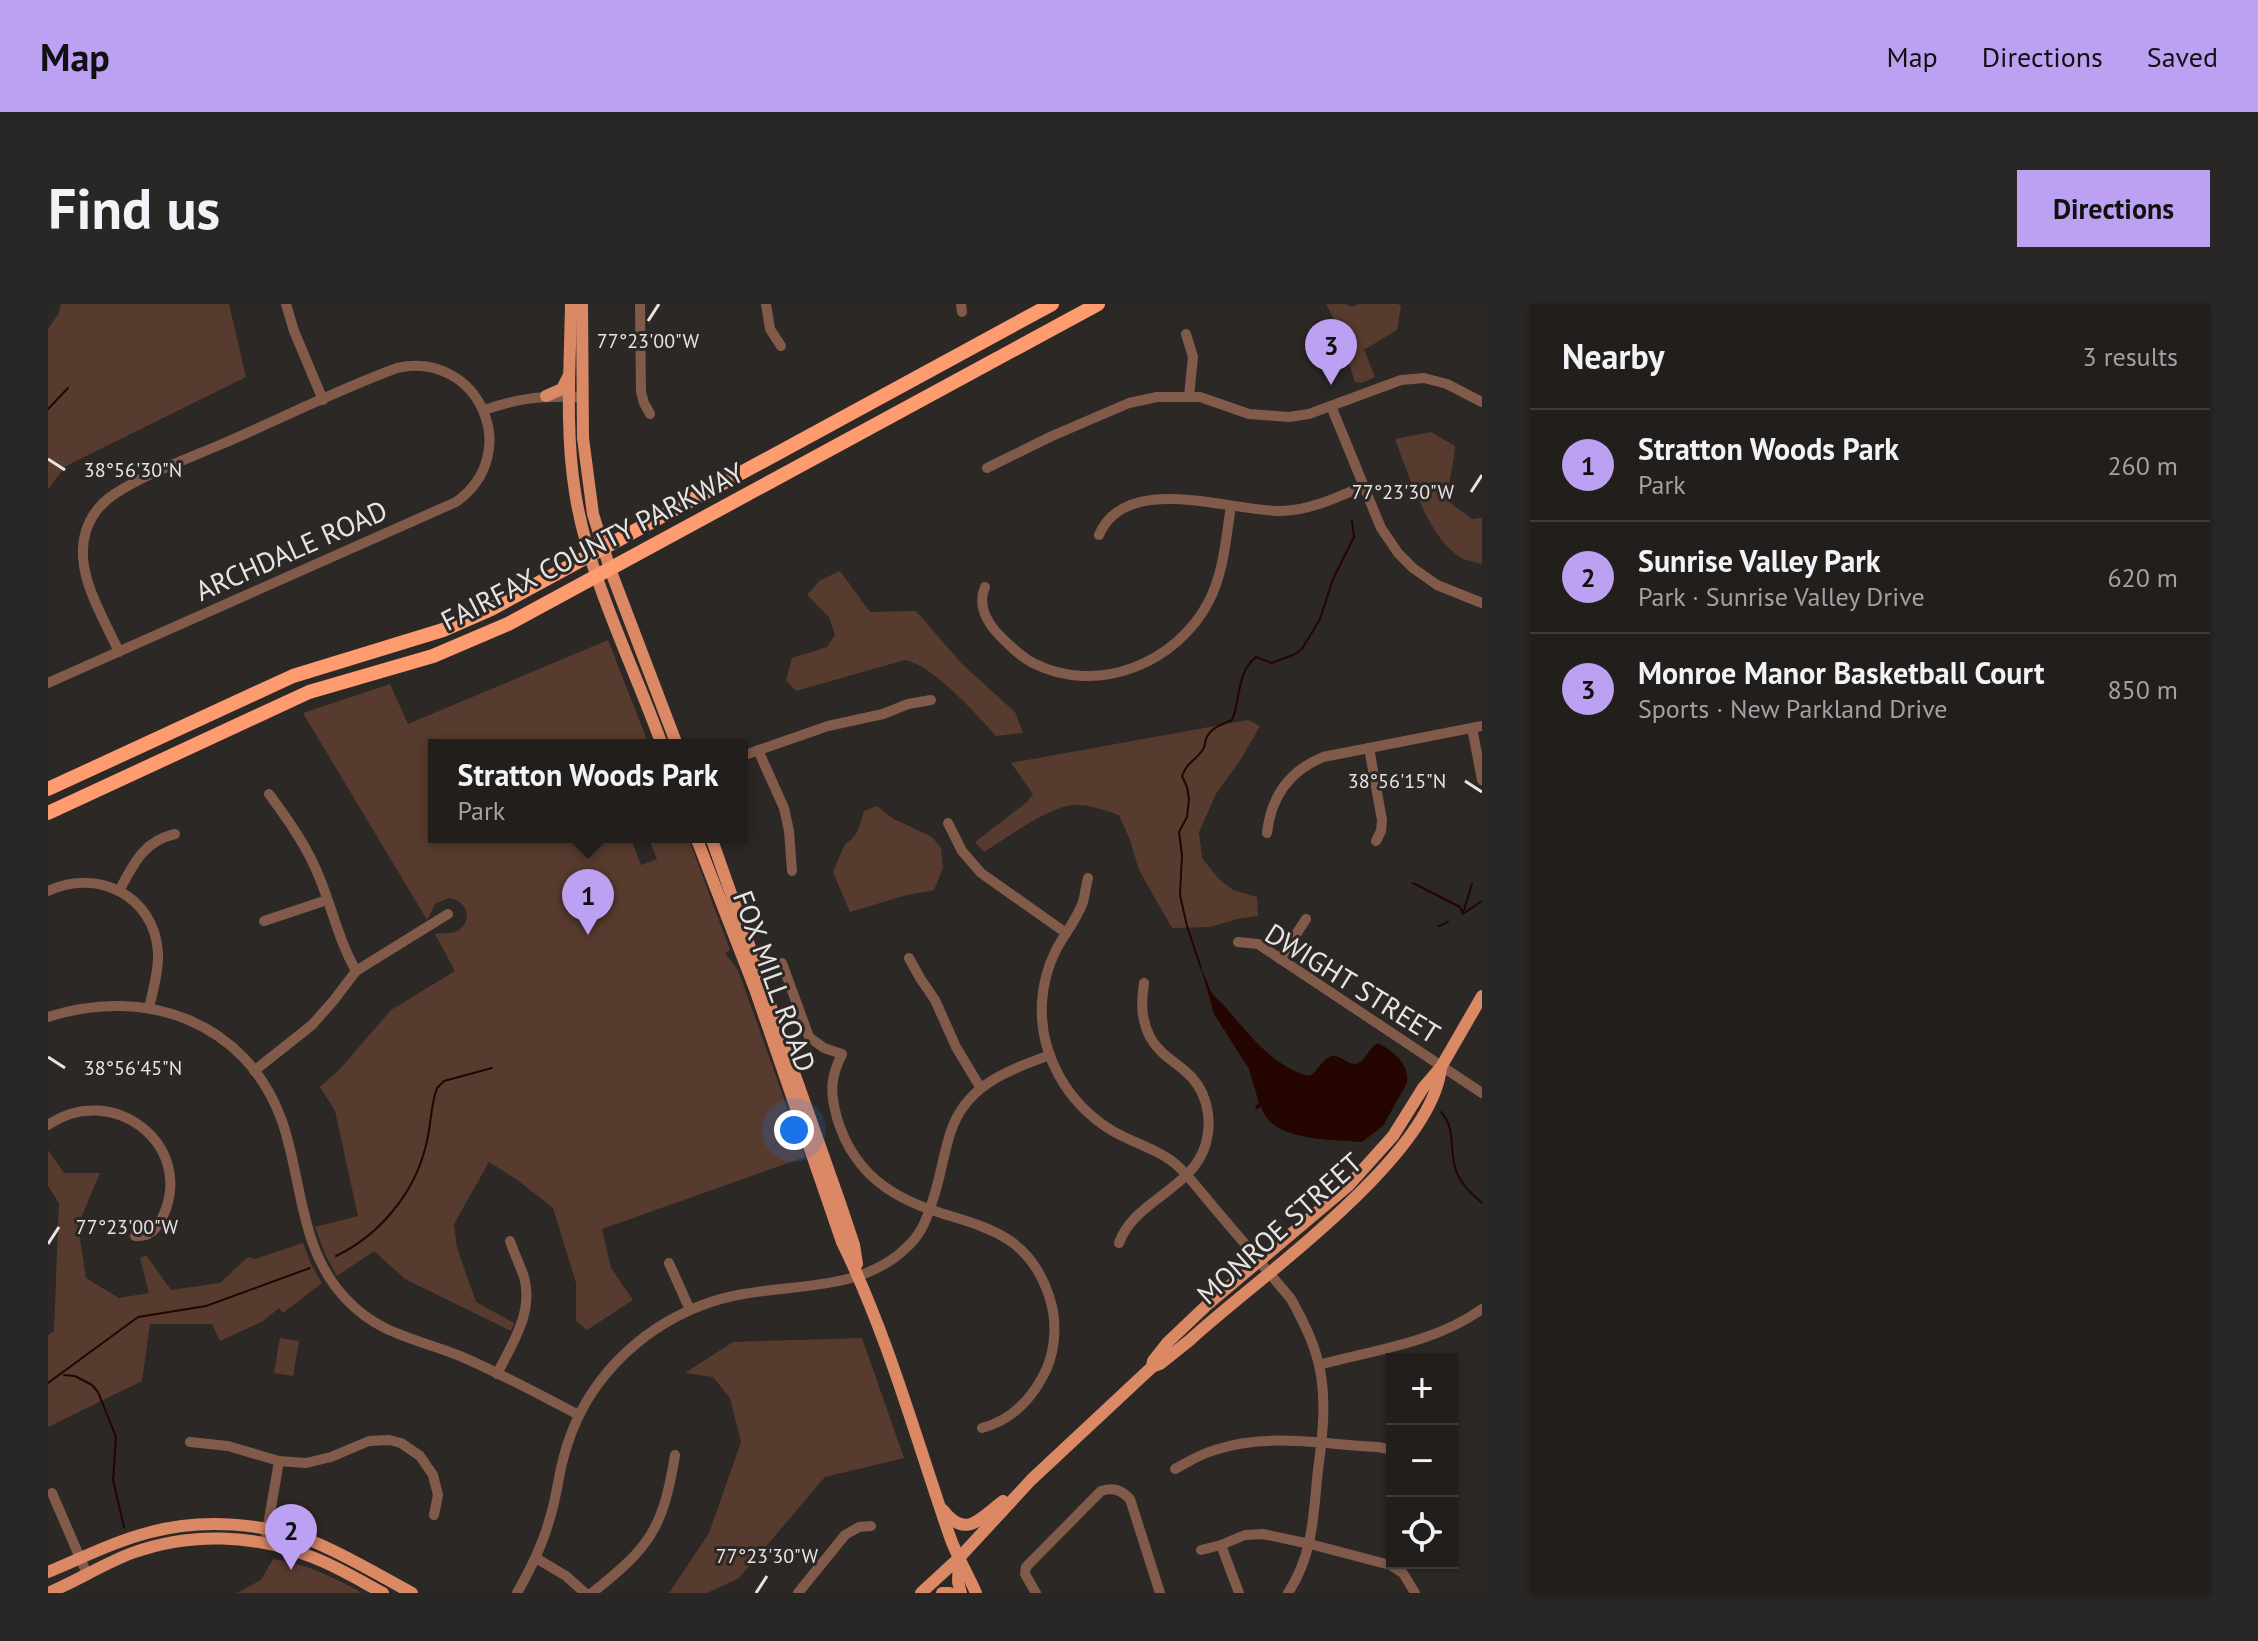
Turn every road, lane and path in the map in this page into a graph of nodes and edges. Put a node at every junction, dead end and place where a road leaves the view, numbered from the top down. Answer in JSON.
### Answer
{"nodes":[{"id":1,"x":286,"y":304,"type":"edge"},
{"id":2,"x":571,"y":304,"type":"edge"},
{"id":3,"x":582,"y":304,"type":"edge"},
{"id":4,"x":640,"y":304,"type":"edge"},
{"id":5,"x":766,"y":304,"type":"edge"},
{"id":6,"x":1052,"y":304,"type":"edge"},
{"id":7,"x":1098,"y":304,"type":"edge"},
{"id":8,"x":1186,"y":334,"type":"dead end"},
{"id":9,"x":781,"y":346,"type":"dead end"},
{"id":10,"x":570,"y":372,"type":"junction"},
{"id":11,"x":546,"y":396,"type":"junction"},
{"id":12,"x":1189,"y":396,"type":"junction"},
{"id":13,"x":569,"y":397,"type":"junction"},
{"id":14,"x":583,"y":397,"type":"junction"},
{"id":15,"x":323,"y":400,"type":"junction"},
{"id":16,"x":1482,"y":402,"type":"edge"},
{"id":17,"x":1331,"y":406,"type":"junction"},
{"id":18,"x":484,"y":410,"type":"junction"},
{"id":19,"x":650,"y":414,"type":"dead end"},
{"id":20,"x":987,"y":468,"type":"dead end"},
{"id":21,"x":1364,"y":486,"type":"junction"},
{"id":22,"x":1231,"y":506,"type":"junction"},
{"id":23,"x":1099,"y":535,"type":"dead end"},
{"id":24,"x":597,"y":552,"type":"junction"},
{"id":25,"x":604,"y":572,"type":"junction"},
{"id":26,"x":985,"y":587,"type":"dead end"},
{"id":27,"x":1482,"y":603,"type":"edge"},
{"id":28,"x":119,"y":652,"type":"junction"},
{"id":29,"x":48,"y":683,"type":"edge"},
{"id":30,"x":931,"y":700,"type":"dead end"},
{"id":31,"x":1477,"y":727,"type":"edge"},
{"id":32,"x":660,"y":739,"type":"edge"},
{"id":33,"x":674,"y":739,"type":"edge"},
{"id":34,"x":1369,"y":748,"type":"junction"},
{"id":35,"x":758,"y":750,"type":"junction"},
{"id":36,"x":748,"y":754,"type":"edge"},
{"id":37,"x":1482,"y":780,"type":"edge"},
{"id":38,"x":48,"y":789,"type":"edge"},
{"id":39,"x":269,"y":794,"type":"dead end"},
{"id":40,"x":48,"y":813,"type":"edge"},
{"id":41,"x":948,"y":823,"type":"dead end"},
{"id":42,"x":1267,"y":833,"type":"dead end"},
{"id":43,"x":175,"y":834,"type":"dead end"},
{"id":44,"x":1376,"y":841,"type":"dead end"},
{"id":45,"x":698,"y":843,"type":"edge"},
{"id":46,"x":713,"y":843,"type":"edge"},
{"id":47,"x":792,"y":871,"type":"dead end"},
{"id":48,"x":1088,"y":878,"type":"dead end"},
{"id":49,"x":48,"y":891,"type":"edge"},
{"id":50,"x":119,"y":891,"type":"junction"},
{"id":51,"x":327,"y":900,"type":"junction"},
{"id":52,"x":448,"y":914,"type":"dead end"},
{"id":53,"x":1306,"y":919,"type":"dead end"},
{"id":54,"x":264,"y":921,"type":"dead end"},
{"id":55,"x":1066,"y":933,"type":"junction"},
{"id":56,"x":1238,"y":942,"type":"dead end"},
{"id":57,"x":909,"y":958,"type":"dead end"},
{"id":58,"x":1280,"y":959,"type":"junction"},
{"id":59,"x":782,"y":963,"type":"dead end"},
{"id":60,"x":356,"y":971,"type":"junction"},
{"id":61,"x":1144,"y":983,"type":"dead end"},
{"id":62,"x":1482,"y":996,"type":"edge"},
{"id":63,"x":149,"y":1008,"type":"junction"},
{"id":64,"x":48,"y":1017,"type":"edge"},
{"id":65,"x":1050,"y":1055,"type":"junction"},
{"id":66,"x":1441,"y":1067,"type":"junction"},
{"id":67,"x":254,"y":1071,"type":"junction"},
{"id":68,"x":980,"y":1087,"type":"junction"},
{"id":69,"x":1482,"y":1093,"type":"edge"},
{"id":70,"x":48,"y":1125,"type":"edge"},
{"id":71,"x":1186,"y":1175,"type":"junction"},
{"id":72,"x":930,"y":1209,"type":"junction"},
{"id":73,"x":135,"y":1236,"type":"dead end"},
{"id":74,"x":510,"y":1241,"type":"dead end"},
{"id":75,"x":1119,"y":1243,"type":"dead end"},
{"id":76,"x":669,"y":1263,"type":"dead end"},
{"id":77,"x":1264,"y":1267,"type":"junction"},
{"id":78,"x":859,"y":1276,"type":"junction"},
{"id":79,"x":1482,"y":1309,"type":"edge"},
{"id":80,"x":690,"y":1310,"type":"junction"},
{"id":81,"x":1319,"y":1365,"type":"junction"},
{"id":82,"x":497,"y":1374,"type":"junction"},
{"id":83,"x":579,"y":1415,"type":"junction"},
{"id":84,"x":982,"y":1428,"type":"dead end"},
{"id":85,"x":190,"y":1442,"type":"dead end"},
{"id":86,"x":1322,"y":1444,"type":"junction"},
{"id":87,"x":1386,"y":1449,"type":"edge"},
{"id":88,"x":675,"y":1455,"type":"dead end"},
{"id":89,"x":279,"y":1461,"type":"junction"},
{"id":90,"x":1175,"y":1469,"type":"dead end"},
{"id":91,"x":1031,"y":1480,"type":"junction"},
{"id":92,"x":52,"y":1493,"type":"dead end"},
{"id":93,"x":940,"y":1505,"type":"junction"},
{"id":94,"x":434,"y":1515,"type":"dead end"},
{"id":95,"x":871,"y":1526,"type":"dead end"},
{"id":96,"x":266,"y":1536,"type":"junction"},
{"id":97,"x":1310,"y":1544,"type":"junction"},
{"id":98,"x":1221,"y":1545,"type":"junction"},
{"id":99,"x":1201,"y":1550,"type":"dead end"},
{"id":100,"x":536,"y":1558,"type":"junction"},
{"id":101,"x":959,"y":1558,"type":"junction"},
{"id":102,"x":80,"y":1559,"type":"junction"},
{"id":103,"x":48,"y":1572,"type":"edge"},
{"id":104,"x":87,"y":1574,"type":"junction"},
{"id":105,"x":48,"y":1593,"type":"edge"},
{"id":106,"x":383,"y":1593,"type":"edge"},
{"id":107,"x":412,"y":1593,"type":"edge"},
{"id":108,"x":517,"y":1593,"type":"edge"},
{"id":109,"x":585,"y":1593,"type":"edge"},
{"id":110,"x":592,"y":1593,"type":"edge"},
{"id":111,"x":798,"y":1593,"type":"edge"},
{"id":112,"x":921,"y":1593,"type":"edge"},
{"id":113,"x":942,"y":1593,"type":"edge"},
{"id":114,"x":950,"y":1593,"type":"edge"},
{"id":115,"x":961,"y":1593,"type":"edge"},
{"id":116,"x":976,"y":1593,"type":"edge"},
{"id":117,"x":1036,"y":1593,"type":"edge"},
{"id":118,"x":1160,"y":1593,"type":"edge"},
{"id":119,"x":1239,"y":1593,"type":"edge"},
{"id":120,"x":1288,"y":1593,"type":"edge"},
{"id":121,"x":1415,"y":1593,"type":"edge"}],
"edges":[{"from":1,"to":15,"type":"street"},
{"from":2,"to":10,"type":"main road"},
{"from":3,"to":14,"type":"main road"},
{"from":4,"to":19,"type":"street"},
{"from":5,"to":9,"type":"street"},
{"from":6,"to":24,"type":"highway","name":"FAIRFAX COUNTY PARKWAY"},
{"from":7,"to":25,"type":"highway","name":"FAIRFAX COUNTY PARKWAY"},
{"from":8,"to":12,"type":"street"},
{"from":10,"to":11,"type":"main road"},
{"from":10,"to":13,"type":"main road"},
{"from":11,"to":13,"type":"street"},
{"from":11,"to":18,"type":"street"},
{"from":12,"to":17,"type":"street"},
{"from":12,"to":20,"type":"street"},
{"from":13,"to":14,"type":"street"},
{"from":13,"to":24,"type":"main road"},
{"from":14,"to":24,"type":"main road"},
{"from":15,"to":18,"type":"street"},
{"from":15,"to":28,"type":"street"},
{"from":16,"to":17,"type":"street"},
{"from":17,"to":21,"type":"street"},
{"from":18,"to":28,"type":"street","name":"ARCHDALE ROAD"},
{"from":21,"to":22,"type":"street"},
{"from":21,"to":27,"type":"street"},
{"from":22,"to":23,"type":"street"},
{"from":22,"to":26,"type":"street"},
{"from":24,"to":25,"type":"main road"},
{"from":24,"to":38,"type":"highway","name":"FAIRFAX COUNTY PARKWAY"},
{"from":25,"to":32,"type":"main road"},
{"from":25,"to":33,"type":"main road"},
{"from":25,"to":40,"type":"highway","name":"FAIRFAX COUNTY PARKWAY"},
{"from":28,"to":29,"type":"street","name":"ARCHDALE ROAD"},
{"from":30,"to":35,"type":"street"},
{"from":31,"to":34,"type":"street"},
{"from":31,"to":37,"type":"street"},
{"from":34,"to":42,"type":"street"},
{"from":34,"to":44,"type":"street"},
{"from":35,"to":36,"type":"street"},
{"from":35,"to":47,"type":"street"},
{"from":39,"to":51,"type":"street"},
{"from":41,"to":55,"type":"street"},
{"from":43,"to":50,"type":"street"},
{"from":45,"to":78,"type":"main road","name":"FOX MILL ROAD"},
{"from":46,"to":78,"type":"main road","name":"FOX MILL ROAD"},
{"from":48,"to":55,"type":"street"},
{"from":49,"to":50,"type":"street"},
{"from":50,"to":63,"type":"street"},
{"from":51,"to":54,"type":"street"},
{"from":51,"to":60,"type":"street"},
{"from":52,"to":60,"type":"street"},
{"from":53,"to":58,"type":"street"},
{"from":55,"to":65,"type":"street"},
{"from":56,"to":58,"type":"street","name":"DWIGHT STREET"},
{"from":57,"to":68,"type":"street"},
{"from":58,"to":66,"type":"street","name":"DWIGHT STREET"},
{"from":59,"to":72,"type":"street"},
{"from":60,"to":67,"type":"street"},
{"from":61,"to":71,"type":"street"},
{"from":62,"to":66,"type":"main road","name":"MONROE STREET"},
{"from":63,"to":64,"type":"street"},
{"from":63,"to":67,"type":"street"},
{"from":65,"to":68,"type":"street"},
{"from":65,"to":71,"type":"street"},
{"from":66,"to":69,"type":"street","name":"DWIGHT STREET"},
{"from":66,"to":77,"type":"main road","name":"MONROE STREET"},
{"from":67,"to":82,"type":"street"},
{"from":68,"to":72,"type":"street"},
{"from":70,"to":73,"type":"street"},
{"from":71,"to":75,"type":"street"},
{"from":71,"to":77,"type":"street"},
{"from":72,"to":78,"type":"street"},
{"from":72,"to":84,"type":"street"},
{"from":74,"to":82,"type":"street"},
{"from":76,"to":80,"type":"street"},
{"from":77,"to":81,"type":"street"},
{"from":77,"to":91,"type":"main road","name":"MONROE STREET"},
{"from":78,"to":80,"type":"street"},
{"from":78,"to":93,"type":"main road","name":"FOX MILL ROAD"},
{"from":79,"to":81,"type":"street"},
{"from":80,"to":83,"type":"street"},
{"from":81,"to":86,"type":"street"},
{"from":82,"to":83,"type":"street"},
{"from":83,"to":100,"type":"street"},
{"from":85,"to":89,"type":"street"},
{"from":86,"to":87,"type":"street"},
{"from":86,"to":90,"type":"street"},
{"from":86,"to":97,"type":"street"},
{"from":88,"to":110,"type":"street"},
{"from":89,"to":94,"type":"street"},
{"from":89,"to":96,"type":"street"},
{"from":91,"to":93,"type":"main road"},
{"from":91,"to":101,"type":"main road","name":"MONROE STREET"},
{"from":92,"to":102,"type":"street"},
{"from":93,"to":101,"type":"main road","name":"FOX MILL ROAD"},
{"from":95,"to":111,"type":"street"},
{"from":96,"to":102,"type":"main road"},
{"from":96,"to":104,"type":"main road"},
{"from":96,"to":106,"type":"main road"},
{"from":96,"to":107,"type":"main road"},
{"from":97,"to":98,"type":"street"},
{"from":97,"to":120,"type":"street"},
{"from":97,"to":121,"type":"street"},
{"from":98,"to":99,"type":"street"},
{"from":98,"to":119,"type":"street"},
{"from":100,"to":108,"type":"street"},
{"from":100,"to":109,"type":"street"},
{"from":101,"to":112,"type":"main road","name":"MONROE STREET"},
{"from":101,"to":115,"type":"main road","name":"FOX MILL ROAD"},
{"from":101,"to":116,"type":"main road","name":"FOX MILL ROAD"},
{"from":102,"to":103,"type":"main road"},
{"from":102,"to":104,"type":"street"},
{"from":104,"to":105,"type":"main road"},
{"from":113,"to":114,"type":"main road"},
{"from":117,"to":118,"type":"street"}]}
